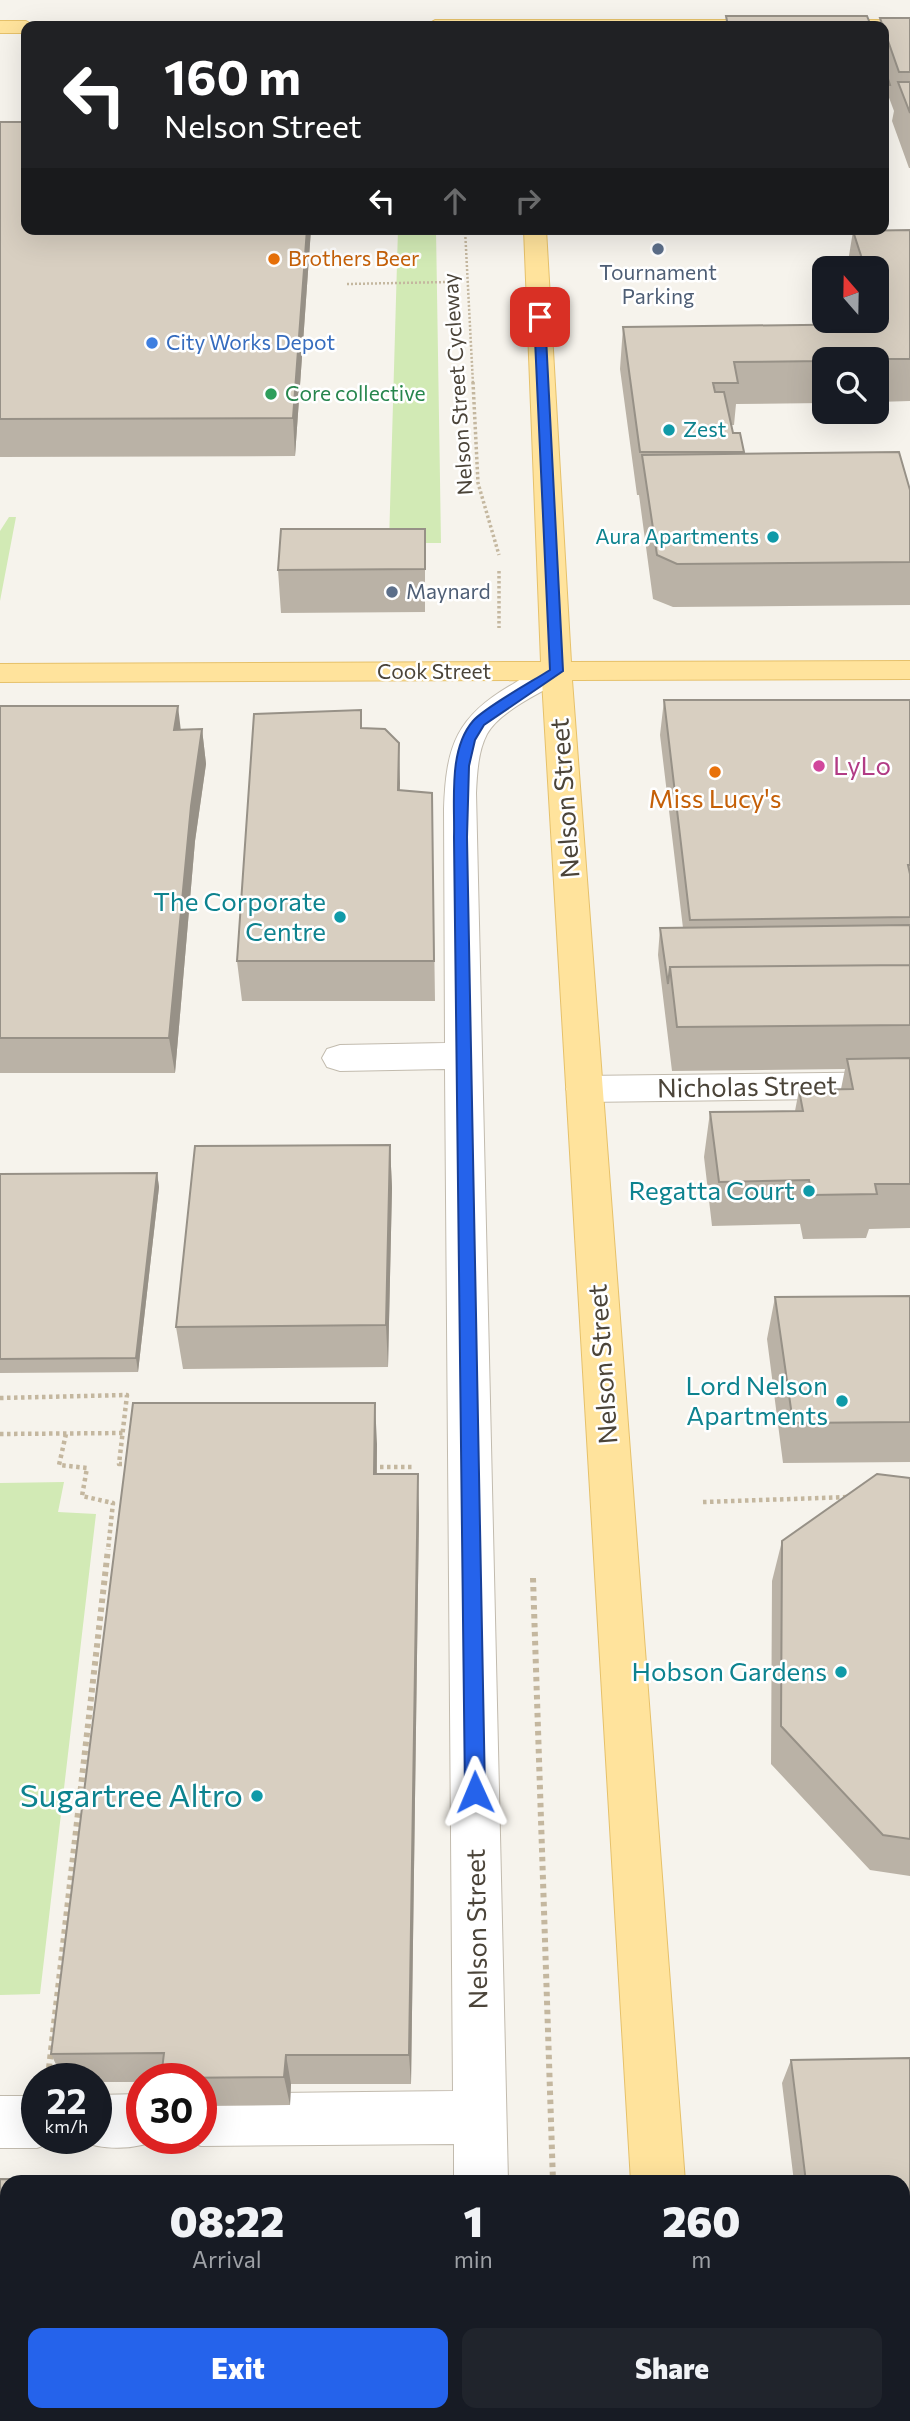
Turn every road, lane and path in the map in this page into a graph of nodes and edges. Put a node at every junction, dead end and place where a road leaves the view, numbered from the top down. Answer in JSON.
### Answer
{"nodes":[{"id":1,"x":503,"y":3,"type":"dead end"},
{"id":2,"x":505,"y":21,"type":"edge"},
{"id":3,"x":889,"y":26,"type":"edge"},
{"id":4,"x":910,"y":26,"type":"edge"},
{"id":5,"x":0,"y":27,"type":"edge"},
{"id":6,"x":21,"y":27,"type":"edge"},
{"id":7,"x":465,"y":235,"type":"edge"},
{"id":8,"x":536,"y":235,"type":"edge"},
{"id":9,"x":449,"y":282,"type":"dead end"},
{"id":10,"x":347,"y":284,"type":"dead end"},
{"id":11,"x":499,"y":618,"type":"dead end"},
{"id":12,"x":910,"y":670,"type":"edge"},
{"id":13,"x":557,"y":671,"type":"junction"},
{"id":14,"x":0,"y":673,"type":"edge"},
{"id":15,"x":464,"y":1056,"type":"junction"},
{"id":16,"x":340,"y":1058,"type":"dead end"},
{"id":17,"x":910,"y":1085,"type":"edge"},
{"id":18,"x":584,"y":1089,"type":"junction"},
{"id":19,"x":0,"y":1398,"type":"edge"},
{"id":20,"x":124,"y":1433,"type":"junction"},
{"id":21,"x":0,"y":1434,"type":"edge"},
{"id":22,"x":65,"y":1434,"type":"junction"},
{"id":23,"x":132,"y":1464,"type":"edge"},
{"id":24,"x":364,"y":1466,"type":"edge"},
{"id":25,"x":470,"y":1466,"type":"junction"},
{"id":26,"x":855,"y":1497,"type":"edge"},
{"id":27,"x":704,"y":1502,"type":"dead end"},
{"id":28,"x":50,"y":2063,"type":"edge"},
{"id":29,"x":480,"y":2118,"type":"junction"},
{"id":30,"x":217,"y":2120,"type":"edge"},
{"id":31,"x":0,"y":2122,"type":"edge"},
{"id":32,"x":21,"y":2122,"type":"edge"},
{"id":33,"x":481,"y":2175,"type":"edge"},
{"id":34,"x":658,"y":2175,"type":"edge"}],
"edges":[{"from":1,"to":2,"type":"main road"},
{"from":3,"to":4,"type":"main road"},
{"from":5,"to":6,"type":"main road"},
{"from":7,"to":11,"type":"path","name":"Nelson Street Cycleway"},
{"from":8,"to":13,"type":"main road","name":"Nelson Street"},
{"from":9,"to":10,"type":"path"},
{"from":12,"to":13,"type":"main road","name":"Cook Street"},
{"from":13,"to":14,"type":"main road","name":"Cook Street"},
{"from":13,"to":15,"type":"street","name":"Nelson Street"},
{"from":13,"to":18,"type":"main road","name":"Nelson Street"},
{"from":15,"to":16,"type":"street"},
{"from":15,"to":25,"type":"street","name":"Nelson Street"},
{"from":17,"to":18,"type":"street","name":"Nicholas Street"},
{"from":18,"to":34,"type":"main road","name":"Nelson Street"},
{"from":19,"to":20,"type":"path"},
{"from":20,"to":22,"type":"path"},
{"from":20,"to":23,"type":"path"},
{"from":21,"to":22,"type":"path"},
{"from":22,"to":28,"type":"path"},
{"from":24,"to":25,"type":"path"},
{"from":25,"to":29,"type":"street","name":"Nelson Street"},
{"from":26,"to":27,"type":"path"},
{"from":29,"to":30,"type":"street"},
{"from":29,"to":33,"type":"street","name":"Nelson Street"},
{"from":31,"to":32,"type":"street"}]}
